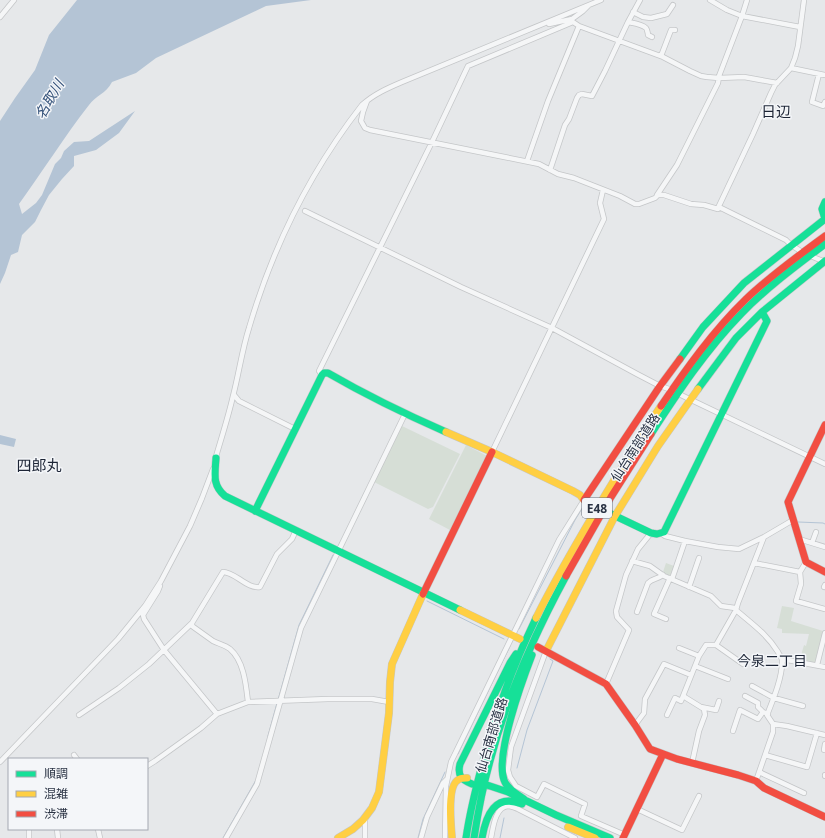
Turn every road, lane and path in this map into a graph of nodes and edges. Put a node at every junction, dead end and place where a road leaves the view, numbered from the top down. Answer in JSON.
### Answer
{"nodes":[{"id":1,"x":14,"y":0,"type":"edge"},
{"id":2,"x":601,"y":0,"type":"edge"},
{"id":3,"x":640,"y":0,"type":"edge"},
{"id":4,"x":710,"y":0,"type":"edge"},
{"id":5,"x":747,"y":0,"type":"edge"},
{"id":6,"x":804,"y":0,"type":"edge"},
{"id":7,"x":589,"y":5,"type":"junction"},
{"id":8,"x":673,"y":5,"type":"dead end"},
{"id":9,"x":633,"y":12,"type":"junction"},
{"id":10,"x":742,"y":16,"type":"junction"},
{"id":11,"x":0,"y":17,"type":"edge"},
{"id":12,"x":648,"y":18,"type":"junction"},
{"id":13,"x":572,"y":21,"type":"junction"},
{"id":14,"x":628,"y":22,"type":"junction"},
{"id":15,"x":543,"y":24,"type":"junction"},
{"id":16,"x":579,"y":26,"type":"junction"},
{"id":17,"x":645,"y":27,"type":"junction"},
{"id":18,"x":800,"y":27,"type":"junction"},
{"id":19,"x":675,"y":30,"type":"dead end"},
{"id":20,"x":652,"y":37,"type":"dead end"},
{"id":21,"x":620,"y":40,"type":"junction"},
{"id":22,"x":661,"y":56,"type":"junction"},
{"id":23,"x":790,"y":68,"type":"junction"},
{"id":24,"x":819,"y":74,"type":"junction"},
{"id":25,"x":825,"y":75,"type":"edge"},
{"id":26,"x":719,"y":78,"type":"junction"},
{"id":27,"x":777,"y":83,"type":"junction"},
{"id":28,"x":367,"y":100,"type":"junction"},
{"id":29,"x":825,"y":102,"type":"edge"},
{"id":30,"x":432,"y":142,"type":"junction"},
{"id":31,"x":528,"y":161,"type":"junction"},
{"id":32,"x":550,"y":170,"type":"junction"},
{"id":33,"x":603,"y":190,"type":"junction"},
{"id":34,"x":655,"y":198,"type":"junction"},
{"id":35,"x":825,"y":202,"type":"edge"},
{"id":36,"x":718,"y":208,"type":"junction"},
{"id":37,"x":304,"y":211,"type":"dead end"},
{"id":38,"x":825,"y":219,"type":"edge"},
{"id":39,"x":825,"y":236,"type":"edge"},
{"id":40,"x":825,"y":244,"type":"edge"},
{"id":41,"x":791,"y":245,"type":"junction"},
{"id":42,"x":380,"y":248,"type":"junction"},
{"id":43,"x":799,"y":250,"type":"dead end"},
{"id":44,"x":813,"y":257,"type":"dead end"},
{"id":45,"x":825,"y":261,"type":"edge"},
{"id":46,"x":762,"y":312,"type":"junction"},
{"id":47,"x":552,"y":328,"type":"junction"},
{"id":48,"x":322,"y":375,"type":"junction"},
{"id":49,"x":660,"y":386,"type":"junction"},
{"id":50,"x":669,"y":389,"type":"dead end"},
{"id":51,"x":234,"y":395,"type":"junction"},
{"id":52,"x":681,"y":395,"type":"dead end"},
{"id":53,"x":690,"y":399,"type":"junction"},
{"id":54,"x":405,"y":414,"type":"junction"},
{"id":55,"x":722,"y":414,"type":"junction"},
{"id":56,"x":825,"y":425,"type":"edge"},
{"id":57,"x":295,"y":429,"type":"junction"},
{"id":58,"x":492,"y":452,"type":"junction"},
{"id":59,"x":810,"y":457,"type":"junction"},
{"id":60,"x":216,"y":458,"type":"junction"},
{"id":61,"x":825,"y":464,"type":"edge"},
{"id":62,"x":584,"y":500,"type":"junction"},
{"id":63,"x":594,"y":505,"type":"dead end"},
{"id":64,"x":255,"y":511,"type":"junction"},
{"id":65,"x":607,"y":512,"type":"dead end"},
{"id":66,"x":615,"y":516,"type":"junction"},
{"id":67,"x":793,"y":520,"type":"junction"},
{"id":68,"x":296,"y":532,"type":"junction"},
{"id":69,"x":816,"y":532,"type":"dead end"},
{"id":70,"x":651,"y":533,"type":"junction"},
{"id":71,"x":661,"y":533,"type":"junction"},
{"id":72,"x":764,"y":537,"type":"junction"},
{"id":73,"x":799,"y":539,"type":"junction"},
{"id":74,"x":685,"y":541,"type":"junction"},
{"id":75,"x":812,"y":543,"type":"junction"},
{"id":76,"x":825,"y":547,"type":"edge"},
{"id":77,"x":339,"y":551,"type":"junction"},
{"id":78,"x":699,"y":558,"type":"dead end"},
{"id":79,"x":632,"y":561,"type":"junction"},
{"id":80,"x":806,"y":562,"type":"junction"},
{"id":81,"x":754,"y":563,"type":"junction"},
{"id":82,"x":800,"y":572,"type":"junction"},
{"id":83,"x":825,"y":572,"type":"edge"},
{"id":84,"x":663,"y":575,"type":"junction"},
{"id":85,"x":671,"y":579,"type":"junction"},
{"id":86,"x":160,"y":583,"type":"junction"},
{"id":87,"x":561,"y":584,"type":"junction"},
{"id":88,"x":689,"y":586,"type":"junction"},
{"id":89,"x":424,"y":592,"type":"junction"},
{"id":90,"x":825,"y":609,"type":"edge"},
{"id":91,"x":736,"y":610,"type":"junction"},
{"id":92,"x":637,"y":612,"type":"dead end"},
{"id":93,"x":666,"y":619,"type":"dead end"},
{"id":94,"x":192,"y":624,"type":"junction"},
{"id":95,"x":531,"y":630,"type":"junction"},
{"id":96,"x":825,"y":633,"type":"edge"},
{"id":97,"x":512,"y":635,"type":"junction"},
{"id":98,"x":520,"y":639,"type":"dead end"},
{"id":99,"x":716,"y":645,"type":"junction"},
{"id":100,"x":538,"y":647,"type":"dead end"},
{"id":101,"x":679,"y":648,"type":"dead end"},
{"id":102,"x":164,"y":650,"type":"junction"},
{"id":103,"x":546,"y":651,"type":"junction"},
{"id":104,"x":698,"y":656,"type":"junction"},
{"id":105,"x":782,"y":659,"type":"junction"},
{"id":106,"x":743,"y":664,"type":"dead end"},
{"id":107,"x":817,"y":665,"type":"junction"},
{"id":108,"x":695,"y":666,"type":"junction"},
{"id":109,"x":825,"y":667,"type":"edge"},
{"id":110,"x":691,"y":675,"type":"junction"},
{"id":111,"x":728,"y":679,"type":"dead end"},
{"id":112,"x":606,"y":684,"type":"junction"},
{"id":113,"x":752,"y":686,"type":"dead end"},
{"id":114,"x":683,"y":696,"type":"junction"},
{"id":115,"x":745,"y":696,"type":"dead end"},
{"id":116,"x":774,"y":698,"type":"junction"},
{"id":117,"x":278,"y":701,"type":"junction"},
{"id":118,"x":719,"y":701,"type":"dead end"},
{"id":119,"x":248,"y":702,"type":"junction"},
{"id":120,"x":389,"y":702,"type":"junction"},
{"id":121,"x":803,"y":706,"type":"dead end"},
{"id":122,"x":701,"y":708,"type":"junction"},
{"id":123,"x":766,"y":713,"type":"junction"},
{"id":124,"x":218,"y":714,"type":"junction"},
{"id":125,"x":79,"y":715,"type":"dead end"},
{"id":126,"x":667,"y":716,"type":"dead end"},
{"id":127,"x":773,"y":724,"type":"junction"},
{"id":128,"x":635,"y":725,"type":"junction"},
{"id":129,"x":733,"y":731,"type":"dead end"},
{"id":130,"x":817,"y":733,"type":"junction"},
{"id":131,"x":825,"y":735,"type":"edge"},
{"id":132,"x":825,"y":744,"type":"edge"},
{"id":133,"x":824,"y":750,"type":"dead end"},
{"id":134,"x":663,"y":754,"type":"junction"},
{"id":135,"x":765,"y":755,"type":"junction"},
{"id":136,"x":0,"y":762,"type":"edge"},
{"id":137,"x":692,"y":763,"type":"junction"},
{"id":138,"x":148,"y":765,"type":"edge"},
{"id":139,"x":759,"y":772,"type":"junction"},
{"id":140,"x":462,"y":778,"type":"junction"},
{"id":141,"x":448,"y":779,"type":"junction"},
{"id":142,"x":756,"y":780,"type":"junction"},
{"id":143,"x":473,"y":782,"type":"dead end"},
{"id":144,"x":486,"y":787,"type":"dead end"},
{"id":145,"x":804,"y":793,"type":"dead end"},
{"id":146,"x":699,"y":796,"type":"dead end"},
{"id":147,"x":523,"y":801,"type":"junction"},
{"id":148,"x":637,"y":809,"type":"junction"},
{"id":149,"x":825,"y":817,"type":"edge"},
{"id":150,"x":365,"y":819,"type":"junction"},
{"id":151,"x":624,"y":836,"type":"edge"},
{"id":152,"x":226,"y":838,"type":"edge"},
{"id":153,"x":338,"y":838,"type":"edge"},
{"id":154,"x":365,"y":838,"type":"edge"},
{"id":155,"x":421,"y":838,"type":"edge"},
{"id":156,"x":445,"y":838,"type":"edge"},
{"id":157,"x":452,"y":838,"type":"edge"},
{"id":158,"x":466,"y":838,"type":"edge"},
{"id":159,"x":474,"y":838,"type":"edge"},
{"id":160,"x":482,"y":838,"type":"edge"},
{"id":161,"x":491,"y":838,"type":"edge"},
{"id":162,"x":575,"y":838,"type":"edge"},
{"id":163,"x":595,"y":838,"type":"edge"},
{"id":164,"x":610,"y":838,"type":"edge"}],
"edges":[{"from":1,"to":11,"type":"street"},
{"from":2,"to":7,"type":"street"},
{"from":3,"to":9,"type":"street"},
{"from":4,"to":10,"type":"street"},
{"from":5,"to":10,"type":"street"},
{"from":6,"to":18,"type":"street"},
{"from":7,"to":13,"type":"street"},
{"from":7,"to":15,"type":"street"},
{"from":8,"to":12,"type":"street"},
{"from":9,"to":12,"type":"street"},
{"from":9,"to":14,"type":"street"},
{"from":10,"to":18,"type":"street"},
{"from":10,"to":26,"type":"street"},
{"from":12,"to":17,"type":"street"},
{"from":13,"to":15,"type":"street"},
{"from":13,"to":16,"type":"street"},
{"from":13,"to":30,"type":"street"},
{"from":14,"to":17,"type":"street"},
{"from":14,"to":21,"type":"street"},
{"from":15,"to":28,"type":"street"},
{"from":16,"to":21,"type":"street"},
{"from":16,"to":31,"type":"street"},
{"from":17,"to":20,"type":"street"},
{"from":18,"to":23,"type":"street"},
{"from":19,"to":22,"type":"street"},
{"from":21,"to":22,"type":"street"},
{"from":21,"to":32,"type":"street"},
{"from":22,"to":26,"type":"street"},
{"from":23,"to":24,"type":"street"},
{"from":23,"to":27,"type":"street"},
{"from":24,"to":25,"type":"street"},
{"from":24,"to":29,"type":"street"},
{"from":26,"to":27,"type":"street"},
{"from":26,"to":34,"type":"street"},
{"from":27,"to":36,"type":"street"},
{"from":28,"to":30,"type":"street"},
{"from":28,"to":51,"type":"street"},
{"from":30,"to":31,"type":"street"},
{"from":30,"to":42,"type":"street"},
{"from":31,"to":32,"type":"street"},
{"from":32,"to":33,"type":"street"},
{"from":33,"to":34,"type":"street"},
{"from":33,"to":47,"type":"street"},
{"from":34,"to":36,"type":"street"},
{"from":35,"to":38,"type":"main road"},
{"from":36,"to":41,"type":"street"},
{"from":37,"to":42,"type":"street"},
{"from":38,"to":41,"type":"main road"},
{"from":39,"to":95,"type":"main road","name":"仙台南部道路","number":"E48"},
{"from":40,"to":87,"type":"main road","name":"仙台南部道路","number":"E48"},
{"from":41,"to":43,"type":"street"},
{"from":41,"to":49,"type":"main road"},
{"from":42,"to":47,"type":"street"},
{"from":42,"to":48,"type":"street"},
{"from":44,"to":45,"type":"street"},
{"from":45,"to":46,"type":"main road"},
{"from":46,"to":53,"type":"main road"},
{"from":46,"to":55,"type":"main road"},
{"from":47,"to":49,"type":"street"},
{"from":47,"to":58,"type":"street"},
{"from":48,"to":54,"type":"main road"},
{"from":48,"to":57,"type":"main road"},
{"from":49,"to":50,"type":"street"},
{"from":49,"to":62,"type":"main road"},
{"from":51,"to":57,"type":"street"},
{"from":51,"to":60,"type":"street"},
{"from":52,"to":53,"type":"street"},
{"from":53,"to":55,"type":"street"},
{"from":53,"to":66,"type":"main road"},
{"from":54,"to":58,"type":"main road"},
{"from":54,"to":77,"type":"street"},
{"from":55,"to":59,"type":"street"},
{"from":55,"to":71,"type":"main road"},
{"from":56,"to":59,"type":"main road"},
{"from":57,"to":64,"type":"main road"},
{"from":58,"to":62,"type":"main road"},
{"from":58,"to":89,"type":"main road"},
{"from":59,"to":61,"type":"street"},
{"from":59,"to":67,"type":"main road"},
{"from":60,"to":64,"type":"main road"},
{"from":60,"to":86,"type":"street"},
{"from":62,"to":63,"type":"main road"},
{"from":62,"to":97,"type":"street"},
{"from":64,"to":68,"type":"main road"},
{"from":65,"to":66,"type":"main road"},
{"from":66,"to":70,"type":"main road"},
{"from":66,"to":103,"type":"main road"},
{"from":67,"to":72,"type":"street"},
{"from":67,"to":73,"type":"main road"},
{"from":68,"to":77,"type":"main road"},
{"from":68,"to":94,"type":"street"},
{"from":69,"to":75,"type":"street"},
{"from":70,"to":71,"type":"main road"},
{"from":70,"to":79,"type":"street"},
{"from":71,"to":74,"type":"street"},
{"from":72,"to":74,"type":"street"},
{"from":72,"to":81,"type":"street"},
{"from":73,"to":75,"type":"street"},
{"from":73,"to":80,"type":"main road"},
{"from":74,"to":85,"type":"street"},
{"from":75,"to":76,"type":"street"},
{"from":77,"to":89,"type":"main road"},
{"from":77,"to":117,"type":"street"},
{"from":78,"to":88,"type":"street"},
{"from":79,"to":84,"type":"street"},
{"from":79,"to":112,"type":"street"},
{"from":80,"to":82,"type":"street"},
{"from":80,"to":83,"type":"main road"},
{"from":81,"to":82,"type":"street"},
{"from":81,"to":91,"type":"street"},
{"from":82,"to":90,"type":"street"},
{"from":84,"to":85,"type":"street"},
{"from":84,"to":92,"type":"street"},
{"from":85,"to":88,"type":"street"},
{"from":85,"to":93,"type":"street"},
{"from":86,"to":102,"type":"street"},
{"from":86,"to":136,"type":"street"},
{"from":87,"to":147,"type":"main road"},
{"from":87,"to":159,"type":"main road","name":"仙台南部道路","number":"E48"},
{"from":88,"to":91,"type":"street"},
{"from":89,"to":97,"type":"main road"},
{"from":89,"to":120,"type":"main road"},
{"from":91,"to":99,"type":"street"},
{"from":91,"to":105,"type":"street"},
{"from":94,"to":102,"type":"street"},
{"from":94,"to":119,"type":"street"},
{"from":95,"to":140,"type":"main road"},
{"from":95,"to":158,"type":"main road","name":"仙台南部道路","number":"E48"},
{"from":96,"to":107,"type":"street"},
{"from":97,"to":98,"type":"main road"},
{"from":97,"to":141,"type":"street"},
{"from":99,"to":104,"type":"street"},
{"from":99,"to":106,"type":"street"},
{"from":100,"to":103,"type":"main road"},
{"from":101,"to":104,"type":"street"},
{"from":102,"to":124,"type":"street"},
{"from":102,"to":125,"type":"street"},
{"from":103,"to":112,"type":"main road"},
{"from":103,"to":151,"type":"street"},
{"from":104,"to":108,"type":"street"},
{"from":105,"to":107,"type":"street"},
{"from":105,"to":116,"type":"street"},
{"from":107,"to":109,"type":"street"},
{"from":108,"to":110,"type":"street"},
{"from":108,"to":111,"type":"street"},
{"from":110,"to":114,"type":"street"},
{"from":110,"to":128,"type":"street"},
{"from":112,"to":128,"type":"main road"},
{"from":113,"to":116,"type":"street"},
{"from":114,"to":122,"type":"street"},
{"from":114,"to":126,"type":"street"},
{"from":115,"to":123,"type":"street"},
{"from":116,"to":121,"type":"street"},
{"from":116,"to":123,"type":"street"},
{"from":117,"to":119,"type":"street"},
{"from":117,"to":120,"type":"street"},
{"from":117,"to":152,"type":"street"},
{"from":118,"to":122,"type":"street"},
{"from":119,"to":124,"type":"street"},
{"from":120,"to":150,"type":"main road"},
{"from":122,"to":137,"type":"street"},
{"from":123,"to":127,"type":"street"},
{"from":123,"to":129,"type":"street"},
{"from":124,"to":138,"type":"street"},
{"from":127,"to":130,"type":"street"},
{"from":127,"to":135,"type":"street"},
{"from":128,"to":134,"type":"main road"},
{"from":130,"to":131,"type":"street"},
{"from":130,"to":135,"type":"street"},
{"from":132,"to":133,"type":"street"},
{"from":134,"to":137,"type":"main road"},
{"from":134,"to":148,"type":"main road"},
{"from":135,"to":139,"type":"street"},
{"from":137,"to":142,"type":"main road"},
{"from":139,"to":142,"type":"street"},
{"from":139,"to":145,"type":"street"},
{"from":140,"to":143,"type":"main road"},
{"from":140,"to":157,"type":"main road"},
{"from":141,"to":155,"type":"street"},
{"from":141,"to":156,"type":"street"},
{"from":142,"to":149,"type":"main road"},
{"from":144,"to":147,"type":"main road"},
{"from":146,"to":148,"type":"street"},
{"from":147,"to":160,"type":"main road"},
{"from":147,"to":163,"type":"main road"},
{"from":147,"to":164,"type":"main road"},
{"from":148,"to":151,"type":"main road"},
{"from":150,"to":153,"type":"main road"},
{"from":150,"to":154,"type":"street"},
{"from":161,"to":162,"type":"street"}]}
